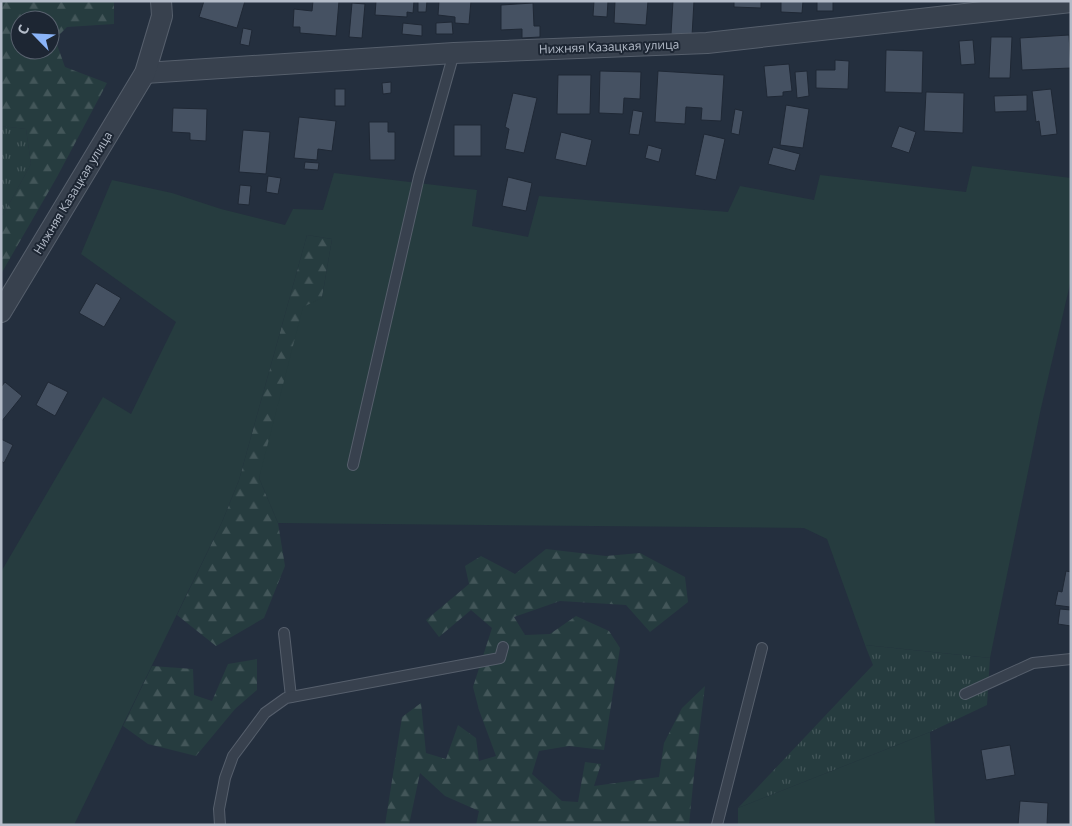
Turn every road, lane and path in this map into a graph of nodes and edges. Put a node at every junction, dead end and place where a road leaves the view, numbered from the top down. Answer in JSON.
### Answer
{"nodes":[{"id":1,"x":162,"y":1,"type":"edge"},
{"id":2,"x":1071,"y":2,"type":"edge"},
{"id":3,"x":454,"y":53,"type":"junction"},
{"id":4,"x":145,"y":73,"type":"junction"},
{"id":5,"x":1,"y":312,"type":"edge"},
{"id":6,"x":352,"y":465,"type":"dead end"},
{"id":7,"x":284,"y":633,"type":"dead end"},
{"id":8,"x":503,"y":647,"type":"dead end"},
{"id":9,"x":762,"y":648,"type":"dead end"},
{"id":10,"x":1071,"y":659,"type":"edge"},
{"id":11,"x":965,"y":694,"type":"dead end"},
{"id":12,"x":291,"y":697,"type":"junction"},
{"id":13,"x":220,"y":825,"type":"edge"},
{"id":14,"x":717,"y":825,"type":"edge"}],
"edges":[{"from":1,"to":4,"type":"street","name":"Нижняя Казацкая улица"},
{"from":2,"to":3,"type":"street","name":"Нижняя Казацкая улица"},
{"from":3,"to":4,"type":"street","name":"Нижняя Казацкая улица"},
{"from":3,"to":6,"type":"lane"},
{"from":4,"to":5,"type":"street","name":"Нижняя Казацкая улица"},
{"from":7,"to":12,"type":"lane"},
{"from":8,"to":12,"type":"lane"},
{"from":9,"to":14,"type":"lane"},
{"from":10,"to":11,"type":"lane"},
{"from":12,"to":13,"type":"lane"}]}
